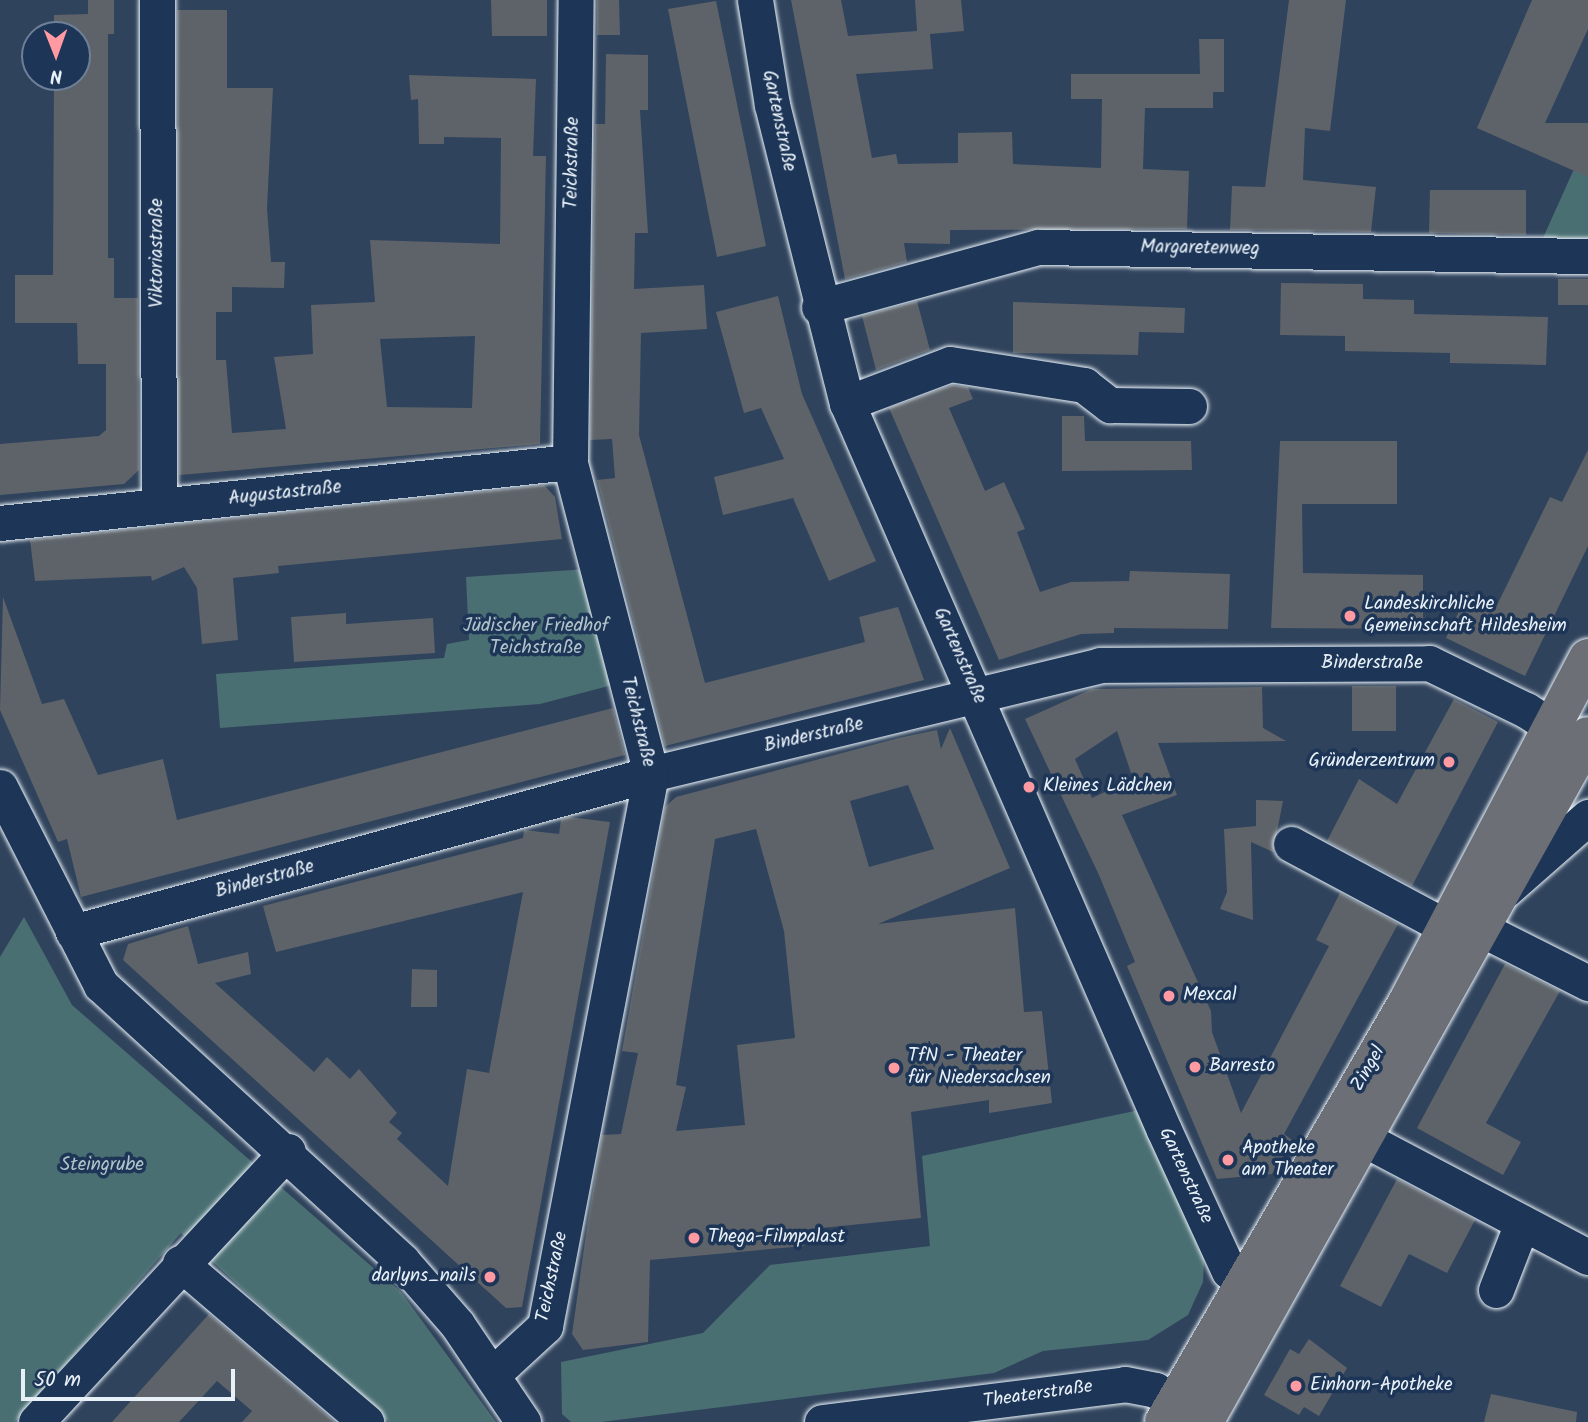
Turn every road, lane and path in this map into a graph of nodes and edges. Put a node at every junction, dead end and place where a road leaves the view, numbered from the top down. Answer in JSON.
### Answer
{"nodes":[{"id":1,"x":157,"y":0,"type":"edge"},
{"id":2,"x":576,"y":0,"type":"edge"},
{"id":3,"x":755,"y":0,"type":"edge"},
{"id":4,"x":1588,"y":256,"type":"edge"},
{"id":5,"x":819,"y":307,"type":"junction"},
{"id":6,"x":848,"y":403,"type":"junction"},
{"id":7,"x":1189,"y":406,"type":"dead end"},
{"id":8,"x":570,"y":462,"type":"junction"},
{"id":9,"x":159,"y":506,"type":"junction"},
{"id":10,"x":0,"y":523,"type":"edge"},
{"id":11,"x":1588,"y":658,"type":"edge"},
{"id":12,"x":977,"y":697,"type":"junction"},
{"id":13,"x":1578,"y":741,"type":"edge"},
{"id":14,"x":651,"y":774,"type":"junction"},
{"id":15,"x":0,"y":787,"type":"edge"},
{"id":16,"x":1588,"y":817,"type":"edge"},
{"id":17,"x":1291,"y":844,"type":"dead end"},
{"id":18,"x":1505,"y":890,"type":"junction"},
{"id":19,"x":1465,"y":929,"type":"junction"},
{"id":20,"x":73,"y":932,"type":"junction"},
{"id":21,"x":1588,"y":984,"type":"edge"},
{"id":22,"x":1364,"y":1139,"type":"junction"},
{"id":23,"x":288,"y":1151,"type":"junction"},
{"id":24,"x":1522,"y":1223,"type":"junction"},
{"id":25,"x":1588,"y":1257,"type":"edge"},
{"id":26,"x":180,"y":1263,"type":"junction"},
{"id":27,"x":1244,"y":1283,"type":"junction"},
{"id":28,"x":1496,"y":1290,"type":"dead end"},
{"id":29,"x":493,"y":1374,"type":"junction"},
{"id":30,"x":1186,"y":1417,"type":"edge"},
{"id":31,"x":36,"y":1422,"type":"edge"},
{"id":32,"x":366,"y":1422,"type":"edge"},
{"id":33,"x":523,"y":1422,"type":"edge"},
{"id":34,"x":822,"y":1422,"type":"edge"}],
"edges":[{"from":1,"to":9,"type":"street","name":"Viktoriastraße"},
{"from":2,"to":8,"type":"street","name":"Teichstraße"},
{"from":3,"to":5,"type":"street","name":"Gartenstraße"},
{"from":4,"to":5,"type":"street","name":"Margaretenweg"},
{"from":5,"to":6,"type":"street","name":"Gartenstraße"},
{"from":6,"to":7,"type":"street"},
{"from":6,"to":12,"type":"street","name":"Gartenstraße"},
{"from":8,"to":9,"type":"street","name":"Augustastraße"},
{"from":8,"to":14,"type":"street","name":"Teichstraße"},
{"from":9,"to":10,"type":"street","name":"Augustastraße"},
{"from":11,"to":13,"type":"main road","name":"Zingel"},
{"from":12,"to":13,"type":"street","name":"Binderstraße"},
{"from":12,"to":14,"type":"street","name":"Binderstraße"},
{"from":12,"to":27,"type":"street","name":"Gartenstraße"},
{"from":13,"to":18,"type":"main road","name":"Zingel"},
{"from":13,"to":19,"type":"main road","name":"Zingel"},
{"from":14,"to":20,"type":"street","name":"Binderstraße"},
{"from":14,"to":29,"type":"street","name":"Teichstraße"},
{"from":15,"to":20,"type":"street"},
{"from":16,"to":18,"type":"street","name":"Zingel"},
{"from":17,"to":19,"type":"street"},
{"from":18,"to":19,"type":"main road","name":"Zingel"},
{"from":19,"to":21,"type":"street"},
{"from":19,"to":22,"type":"main road","name":"Zingel"},
{"from":19,"to":27,"type":"main road","name":"Zingel"},
{"from":20,"to":23,"type":"street"},
{"from":22,"to":24,"type":"street"},
{"from":22,"to":30,"type":"main road","name":"Zingel"},
{"from":23,"to":26,"type":"street"},
{"from":23,"to":29,"type":"street"},
{"from":24,"to":25,"type":"street"},
{"from":24,"to":28,"type":"street"},
{"from":26,"to":31,"type":"street"},
{"from":26,"to":32,"type":"street"},
{"from":27,"to":30,"type":"main road","name":"Zingel"},
{"from":29,"to":33,"type":"street"},
{"from":30,"to":34,"type":"street","name":"Theaterstraße"}]}
